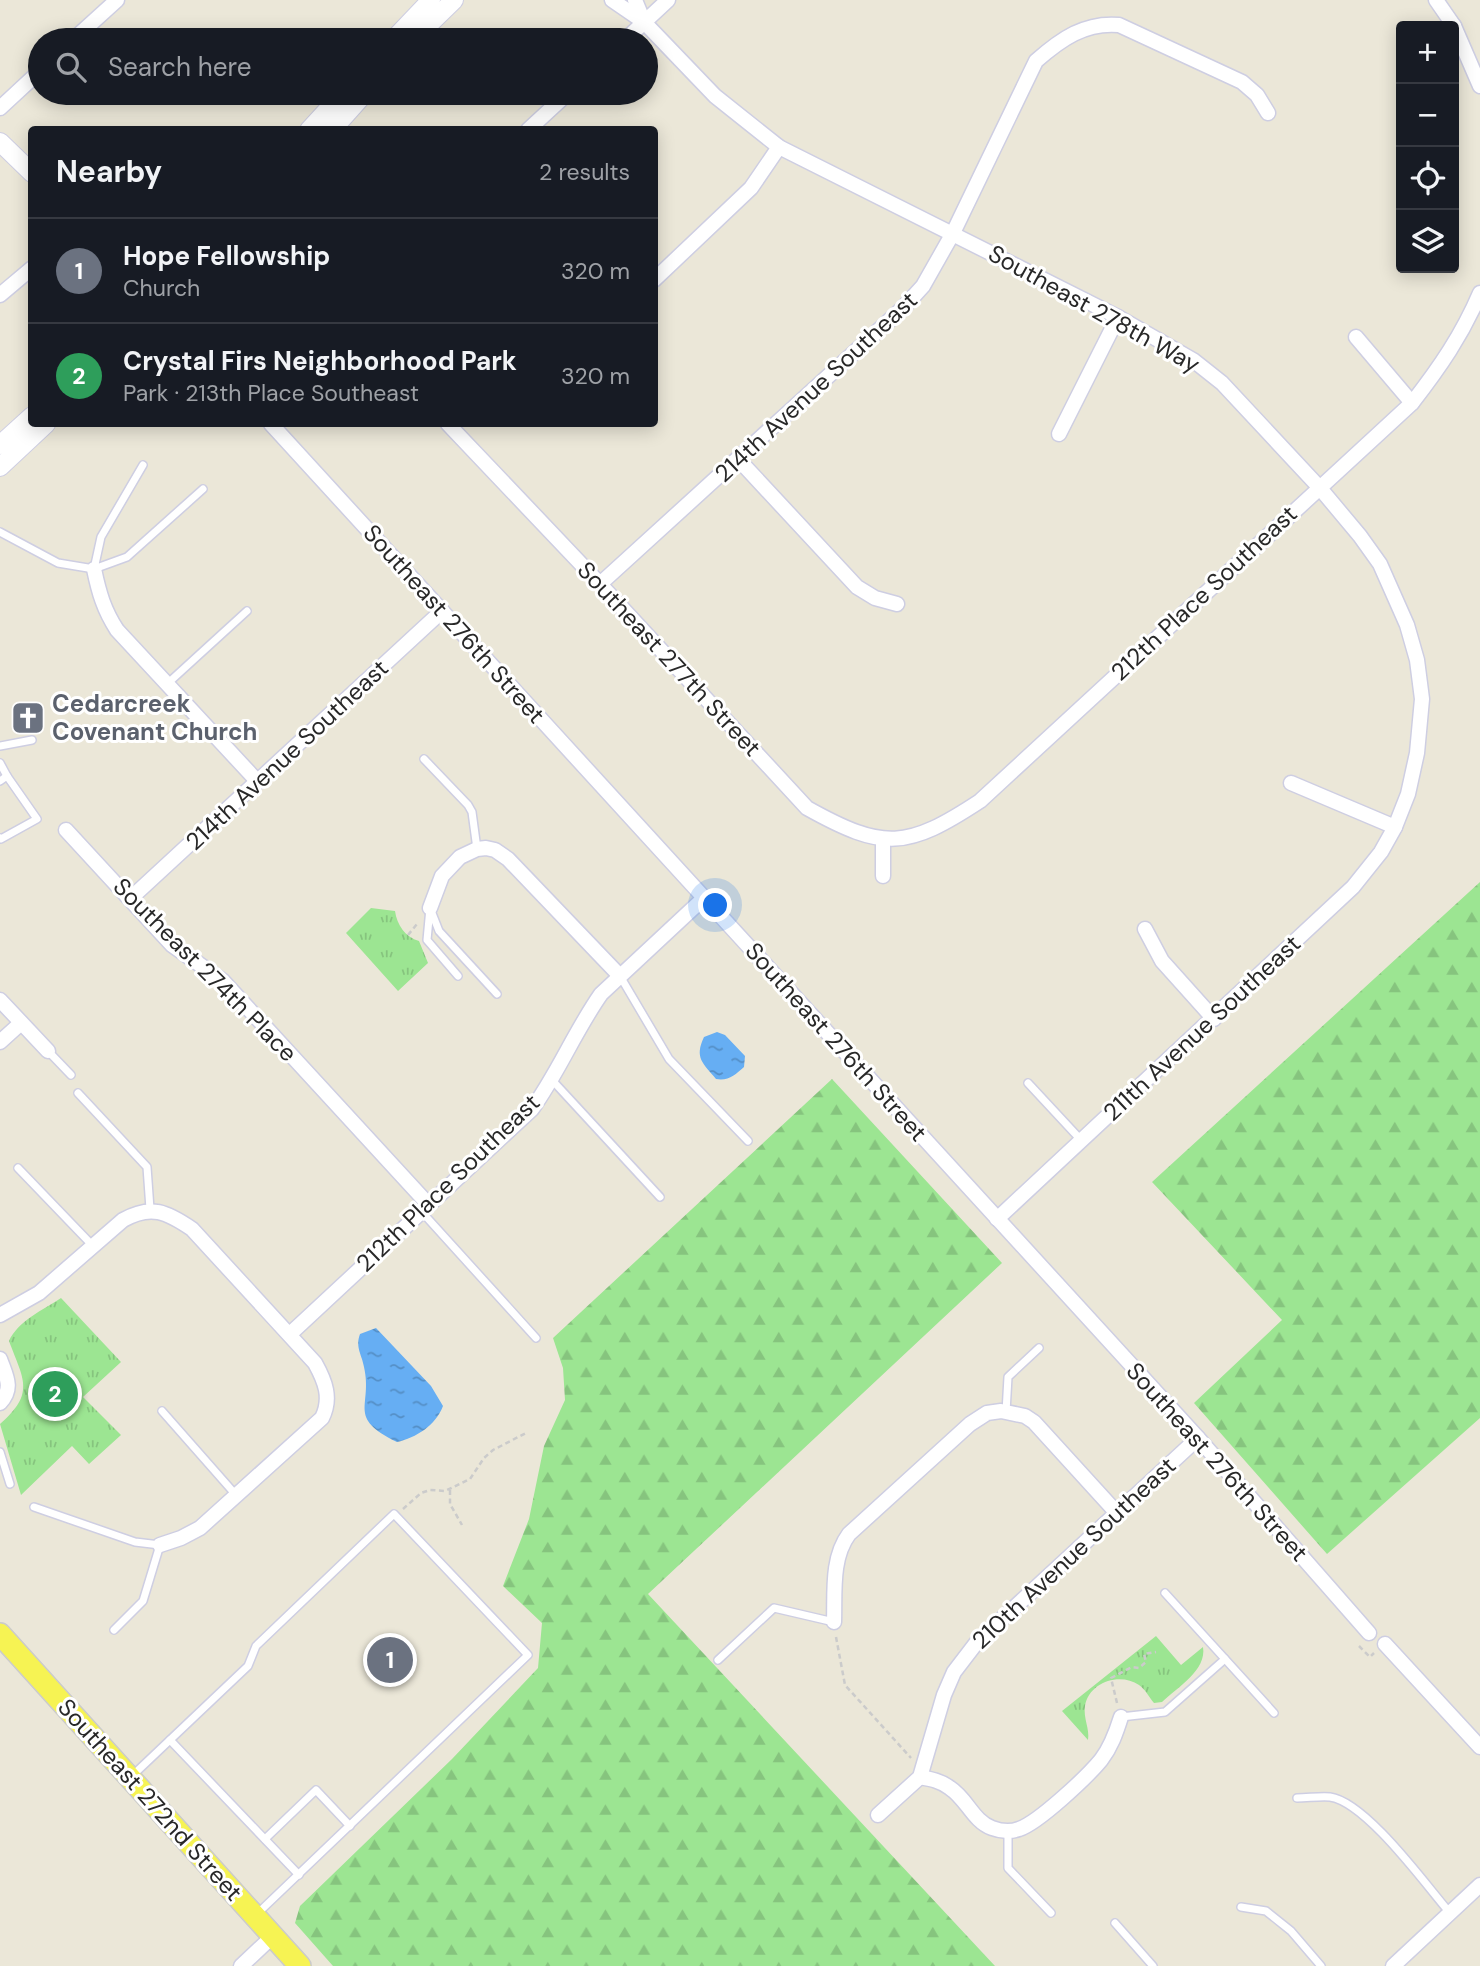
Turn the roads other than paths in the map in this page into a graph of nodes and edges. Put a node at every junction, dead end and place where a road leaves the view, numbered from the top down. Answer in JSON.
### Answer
{"nodes":[{"id":1,"x":117,"y":0,"type":"edge"},
{"id":2,"x":431,"y":0,"type":"edge"},
{"id":3,"x":454,"y":0,"type":"edge"},
{"id":4,"x":612,"y":0,"type":"edge"},
{"id":5,"x":635,"y":0,"type":"edge"},
{"id":6,"x":668,"y":0,"type":"edge"},
{"id":7,"x":1436,"y":0,"type":"edge"},
{"id":8,"x":1451,"y":21,"type":"edge"},
{"id":9,"x":645,"y":22,"type":"junction"},
{"id":10,"x":87,"y":28,"type":"edge"},
{"id":11,"x":404,"y":28,"type":"edge"},
{"id":12,"x":425,"y":28,"type":"edge"},
{"id":13,"x":638,"y":28,"type":"edge"},
{"id":14,"x":651,"y":28,"type":"edge"},
{"id":15,"x":658,"y":36,"type":"edge"},
{"id":16,"x":1459,"y":36,"type":"edge"},
{"id":17,"x":1477,"y":71,"type":"edge"},
{"id":18,"x":28,"y":82,"type":"edge"},
{"id":19,"x":1480,"y":86,"type":"edge"},
{"id":20,"x":332,"y":105,"type":"edge"},
{"id":21,"x":354,"y":105,"type":"edge"},
{"id":22,"x":555,"y":105,"type":"edge"},
{"id":23,"x":0,"y":108,"type":"edge"},
{"id":24,"x":1268,"y":113,"type":"dead end"},
{"id":25,"x":313,"y":126,"type":"edge"},
{"id":26,"x":336,"y":126,"type":"edge"},
{"id":27,"x":532,"y":126,"type":"edge"},
{"id":28,"x":0,"y":142,"type":"edge"},
{"id":29,"x":779,"y":147,"type":"junction"},
{"id":30,"x":28,"y":169,"type":"edge"},
{"id":31,"x":953,"y":233,"type":"junction"},
{"id":32,"x":28,"y":271,"type":"edge"},
{"id":33,"x":658,"y":276,"type":"edge"},
{"id":34,"x":1480,"y":293,"type":"edge"},
{"id":35,"x":0,"y":295,"type":"edge"},
{"id":36,"x":1118,"y":317,"type":"junction"},
{"id":37,"x":1356,"y":337,"type":"dead end"},
{"id":38,"x":1412,"y":403,"type":"junction"},
{"id":39,"x":28,"y":420,"type":"edge"},
{"id":40,"x":43,"y":427,"type":"edge"},
{"id":41,"x":274,"y":427,"type":"edge"},
{"id":42,"x":451,"y":427,"type":"edge"},
{"id":43,"x":1059,"y":433,"type":"dead end"},
{"id":44,"x":0,"y":445,"type":"edge"},
{"id":45,"x":739,"y":460,"type":"junction"},
{"id":46,"x":143,"y":465,"type":"dead end"},
{"id":47,"x":0,"y":467,"type":"edge"},
{"id":48,"x":1319,"y":487,"type":"junction"},
{"id":49,"x":203,"y":489,"type":"dead end"},
{"id":50,"x":0,"y":532,"type":"edge"},
{"id":51,"x":94,"y":569,"type":"junction"},
{"id":52,"x":600,"y":584,"type":"junction"},
{"id":53,"x":897,"y":604,"type":"dead end"},
{"id":54,"x":247,"y":611,"type":"dead end"},
{"id":55,"x":442,"y":611,"type":"junction"},
{"id":56,"x":167,"y":684,"type":"junction"},
{"id":57,"x":32,"y":740,"type":"dead end"},
{"id":58,"x":0,"y":746,"type":"edge"},
{"id":59,"x":424,"y":759,"type":"dead end"},
{"id":60,"x":0,"y":763,"type":"edge"},
{"id":61,"x":3,"y":778,"type":"edge"},
{"id":62,"x":258,"y":782,"type":"junction"},
{"id":63,"x":1291,"y":783,"type":"dead end"},
{"id":64,"x":1395,"y":827,"type":"junction"},
{"id":65,"x":66,"y":830,"type":"dead end"},
{"id":66,"x":0,"y":838,"type":"edge"},
{"id":67,"x":883,"y":841,"type":"junction"},
{"id":68,"x":477,"y":849,"type":"junction"},
{"id":69,"x":883,"y":876,"type":"dead end"},
{"id":70,"x":131,"y":898,"type":"junction"},
{"id":71,"x":704,"y":898,"type":"junction"},
{"id":72,"x":430,"y":908,"type":"junction"},
{"id":73,"x":1144,"y":929,"type":"dead end"},
{"id":74,"x":458,"y":976,"type":"dead end"},
{"id":75,"x":620,"y":976,"type":"junction"},
{"id":76,"x":496,"y":994,"type":"dead end"},
{"id":77,"x":0,"y":1000,"type":"edge"},
{"id":78,"x":1214,"y":1019,"type":"junction"},
{"id":79,"x":21,"y":1023,"type":"junction"},
{"id":80,"x":0,"y":1042,"type":"edge"},
{"id":81,"x":48,"y":1051,"type":"joint"},
{"id":82,"x":71,"y":1075,"type":"dead end"},
{"id":83,"x":552,"y":1080,"type":"junction"},
{"id":84,"x":1028,"y":1083,"type":"dead end"},
{"id":85,"x":78,"y":1093,"type":"dead end"},
{"id":86,"x":748,"y":1141,"type":"dead end"},
{"id":87,"x":1081,"y":1141,"type":"junction"},
{"id":88,"x":18,"y":1168,"type":"dead end"},
{"id":89,"x":660,"y":1196,"type":"dead end"},
{"id":90,"x":424,"y":1207,"type":"junction"},
{"id":91,"x":150,"y":1209,"type":"junction"},
{"id":92,"x":997,"y":1219,"type":"junction"},
{"id":93,"x":93,"y":1246,"type":"junction"},
{"id":94,"x":0,"y":1315,"type":"edge"},
{"id":95,"x":290,"y":1334,"type":"junction"},
{"id":96,"x":536,"y":1338,"type":"dead end"},
{"id":97,"x":1039,"y":1348,"type":"dead end"},
{"id":98,"x":0,"y":1359,"type":"edge"},
{"id":99,"x":0,"y":1403,"type":"edge"},
{"id":100,"x":162,"y":1411,"type":"dead end"},
{"id":101,"x":1006,"y":1412,"type":"junction"},
{"id":102,"x":1198,"y":1438,"type":"junction"},
{"id":103,"x":0,"y":1452,"type":"edge"},
{"id":104,"x":10,"y":1484,"type":"dead end"},
{"id":105,"x":236,"y":1495,"type":"junction"},
{"id":106,"x":34,"y":1507,"type":"dead end"},
{"id":107,"x":1116,"y":1512,"type":"junction"},
{"id":108,"x":160,"y":1545,"type":"junction"},
{"id":109,"x":1165,"y":1593,"type":"dead end"},
{"id":110,"x":834,"y":1622,"type":"joint"},
{"id":111,"x":114,"y":1630,"type":"dead end"},
{"id":112,"x":1369,"y":1633,"type":"dead end"},
{"id":113,"x":0,"y":1634,"type":"edge"},
{"id":114,"x":1384,"y":1644,"type":"dead end"},
{"id":115,"x":1225,"y":1659,"type":"junction"},
{"id":116,"x":718,"y":1660,"type":"dead end"},
{"id":117,"x":1274,"y":1713,"type":"dead end"},
{"id":118,"x":1121,"y":1717,"type":"joint"},
{"id":119,"x":170,"y":1740,"type":"junction"},
{"id":120,"x":1480,"y":1747,"type":"edge"},
{"id":121,"x":921,"y":1774,"type":"junction"},
{"id":122,"x":130,"y":1778,"type":"junction"},
{"id":123,"x":1297,"y":1798,"type":"dead end"},
{"id":124,"x":878,"y":1815,"type":"dead end"},
{"id":125,"x":350,"y":1826,"type":"junction"},
{"id":126,"x":1008,"y":1831,"type":"junction"},
{"id":127,"x":264,"y":1839,"type":"junction"},
{"id":128,"x":299,"y":1875,"type":"junction"},
{"id":129,"x":1480,"y":1885,"type":"edge"},
{"id":130,"x":1241,"y":1906,"type":"dead end"},
{"id":131,"x":1052,"y":1913,"type":"dead end"},
{"id":132,"x":1450,"y":1913,"type":"junction"},
{"id":133,"x":255,"y":1916,"type":"junction"},
{"id":134,"x":1115,"y":1923,"type":"dead end"},
{"id":135,"x":273,"y":1936,"type":"junction"},
{"id":136,"x":241,"y":1966,"type":"edge"},
{"id":137,"x":300,"y":1966,"type":"edge"},
{"id":138,"x":1153,"y":1966,"type":"edge"},
{"id":139,"x":1321,"y":1966,"type":"edge"},
{"id":140,"x":1393,"y":1966,"type":"edge"}],
"edges":[{"from":1,"to":10,"type":"street"},
{"from":2,"to":11,"type":"street"},
{"from":3,"to":12,"type":"street"},
{"from":4,"to":9,"type":"street","name":"Southeast 278th Way"},
{"from":5,"to":9,"type":"street","name":"Southeast 278th Way"},
{"from":6,"to":9,"type":"street"},
{"from":7,"to":8,"type":"street"},
{"from":9,"to":13,"type":"street"},
{"from":9,"to":14,"type":"street","name":"Southeast 278th Way"},
{"from":15,"to":29,"type":"street","name":"Southeast 278th Way"},
{"from":16,"to":17,"type":"street"},
{"from":17,"to":19,"type":"street"},
{"from":18,"to":23,"type":"street"},
{"from":20,"to":25,"type":"street"},
{"from":21,"to":26,"type":"street"},
{"from":22,"to":27,"type":"street"},
{"from":24,"to":31,"type":"street","name":"214th Avenue Southeast"},
{"from":28,"to":30,"type":"street"},
{"from":29,"to":31,"type":"street","name":"Southeast 278th Way"},
{"from":29,"to":33,"type":"street"},
{"from":31,"to":36,"type":"street","name":"Southeast 278th Way"},
{"from":31,"to":45,"type":"street","name":"214th Avenue Southeast"},
{"from":32,"to":35,"type":"street"},
{"from":34,"to":38,"type":"street","name":"212th Place Southeast"},
{"from":36,"to":43,"type":"street"},
{"from":36,"to":48,"type":"street","name":"Southeast 278th Way"},
{"from":37,"to":38,"type":"street"},
{"from":38,"to":48,"type":"street","name":"212th Place Southeast"},
{"from":39,"to":44,"type":"street"},
{"from":40,"to":47,"type":"street"},
{"from":41,"to":55,"type":"street","name":"Southeast 276th Street"},
{"from":42,"to":52,"type":"street","name":"Southeast 277th Street"},
{"from":45,"to":52,"type":"street","name":"214th Avenue Southeast"},
{"from":45,"to":53,"type":"street"},
{"from":46,"to":51,"type":"lane"},
{"from":48,"to":64,"type":"street","name":"Southeast 278th Way"},
{"from":48,"to":67,"type":"street","name":"212th Place Southeast"},
{"from":49,"to":51,"type":"lane"},
{"from":50,"to":51,"type":"lane"},
{"from":51,"to":56,"type":"street"},
{"from":52,"to":67,"type":"street","name":"Southeast 277th Street"},
{"from":54,"to":56,"type":"lane"},
{"from":55,"to":62,"type":"street","name":"214th Avenue Southeast"},
{"from":55,"to":71,"type":"street","name":"Southeast 276th Street"},
{"from":56,"to":62,"type":"street"},
{"from":57,"to":58,"type":"lane"},
{"from":59,"to":68,"type":"lane"},
{"from":60,"to":61,"type":"lane"},
{"from":61,"to":66,"type":"lane"},
{"from":62,"to":70,"type":"street","name":"214th Avenue Southeast"},
{"from":63,"to":64,"type":"street"},
{"from":64,"to":78,"type":"street","name":"211th Avenue Southeast"},
{"from":65,"to":70,"type":"street","name":"Southeast 274th Place"},
{"from":67,"to":69,"type":"street"},
{"from":68,"to":72,"type":"street"},
{"from":68,"to":75,"type":"street"},
{"from":70,"to":90,"type":"street","name":"Southeast 274th Place"},
{"from":71,"to":75,"type":"street","name":"212th Place Southeast"},
{"from":71,"to":92,"type":"street","name":"Southeast 276th Street"},
{"from":72,"to":74,"type":"lane"},
{"from":72,"to":76,"type":"lane"},
{"from":73,"to":78,"type":"street"},
{"from":75,"to":83,"type":"street","name":"212th Place Southeast"},
{"from":75,"to":86,"type":"lane"},
{"from":77,"to":79,"type":"street"},
{"from":78,"to":87,"type":"street","name":"211th Avenue Southeast"},
{"from":79,"to":80,"type":"street"},
{"from":79,"to":81,"type":"street"},
{"from":81,"to":82,"type":"lane"},
{"from":83,"to":89,"type":"lane"},
{"from":83,"to":90,"type":"street","name":"212th Place Southeast"},
{"from":84,"to":87,"type":"lane"},
{"from":85,"to":91,"type":"lane"},
{"from":87,"to":92,"type":"street","name":"211th Avenue Southeast"},
{"from":88,"to":93,"type":"lane"},
{"from":90,"to":95,"type":"street","name":"212th Place Southeast"},
{"from":90,"to":96,"type":"lane"},
{"from":91,"to":93,"type":"street"},
{"from":91,"to":95,"type":"street"},
{"from":92,"to":102,"type":"street","name":"Southeast 276th Street"},
{"from":93,"to":94,"type":"street"},
{"from":95,"to":105,"type":"street"},
{"from":97,"to":101,"type":"lane"},
{"from":98,"to":99,"type":"street"},
{"from":100,"to":105,"type":"lane"},
{"from":101,"to":107,"type":"street"},
{"from":101,"to":110,"type":"street"},
{"from":102,"to":107,"type":"street","name":"210th Avenue Southeast"},
{"from":102,"to":112,"type":"street","name":"Southeast 276th Street"},
{"from":103,"to":104,"type":"lane"},
{"from":105,"to":108,"type":"street"},
{"from":106,"to":108,"type":"lane"},
{"from":107,"to":121,"type":"street","name":"210th Avenue Southeast"},
{"from":108,"to":111,"type":"lane"},
{"from":109,"to":115,"type":"lane"},
{"from":110,"to":116,"type":"lane"},
{"from":113,"to":122,"type":"main road","name":"Southeast 272nd Street"},
{"from":114,"to":120,"type":"street"},
{"from":115,"to":117,"type":"lane"},
{"from":115,"to":118,"type":"lane"},
{"from":118,"to":126,"type":"street"},
{"from":119,"to":122,"type":"lane"},
{"from":119,"to":125,"type":"lane"},
{"from":119,"to":127,"type":"lane"},
{"from":121,"to":124,"type":"street"},
{"from":121,"to":126,"type":"street"},
{"from":122,"to":133,"type":"main road","name":"Southeast 272nd Street"},
{"from":123,"to":132,"type":"lane"},
{"from":125,"to":127,"type":"lane"},
{"from":125,"to":128,"type":"lane"},
{"from":126,"to":131,"type":"lane"},
{"from":127,"to":128,"type":"lane"},
{"from":128,"to":133,"type":"lane"},
{"from":129,"to":132,"type":"street"},
{"from":130,"to":139,"type":"lane"},
{"from":132,"to":140,"type":"street"},
{"from":133,"to":135,"type":"main road","name":"Southeast 272nd Street"},
{"from":134,"to":138,"type":"lane"},
{"from":135,"to":136,"type":"street"},
{"from":135,"to":137,"type":"main road","name":"Southeast 272nd Street"}]}
